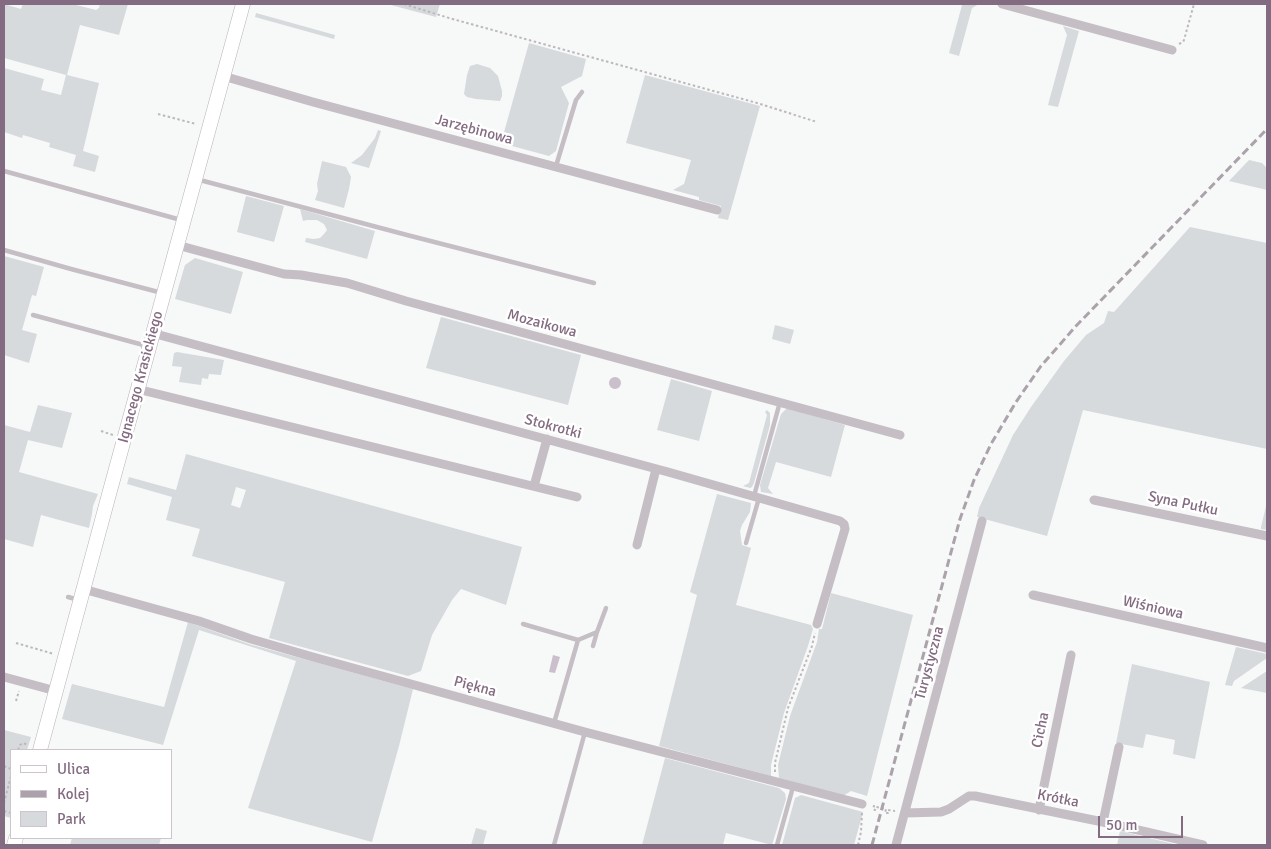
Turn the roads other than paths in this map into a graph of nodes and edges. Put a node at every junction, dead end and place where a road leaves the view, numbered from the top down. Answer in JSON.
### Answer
{"nodes":[{"id":1,"x":240,"y":4,"type":"edge"},
{"id":2,"x":1002,"y":4,"type":"edge"},
{"id":3,"x":1169,"y":49,"type":"road end"},
{"id":4,"x":223,"y":76,"type":"junction"},
{"id":5,"x":582,"y":92,"type":"dead end"},
{"id":6,"x":556,"y":166,"type":"junction"},
{"id":7,"x":4,"y":171,"type":"edge"},
{"id":8,"x":195,"y":178,"type":"junction"},
{"id":9,"x":717,"y":210,"type":"dead end"},
{"id":10,"x":183,"y":221,"type":"junction"},
{"id":11,"x":176,"y":245,"type":"junction"},
{"id":12,"x":4,"y":250,"type":"edge"},
{"id":13,"x":594,"y":283,"type":"dead end"},
{"id":14,"x":164,"y":293,"type":"junction"},
{"id":15,"x":33,"y":315,"type":"dead end"},
{"id":16,"x":150,"y":340,"type":"junction"},
{"id":17,"x":137,"y":389,"type":"junction"},
{"id":18,"x":780,"y":402,"type":"junction"},
{"id":19,"x":900,"y":435,"type":"dead end"},
{"id":20,"x":547,"y":439,"type":"junction"},
{"id":21,"x":656,"y":469,"type":"junction"},
{"id":22,"x":534,"y":486,"type":"junction"},
{"id":23,"x":756,"y":497,"type":"junction"},
{"id":24,"x":577,"y":498,"type":"dead end"},
{"id":25,"x":1094,"y":500,"type":"dead end"},
{"id":26,"x":982,"y":521,"type":"dead end"},
{"id":27,"x":1267,"y":536,"type":"edge"},
{"id":28,"x":746,"y":542,"type":"dead end"},
{"id":29,"x":637,"y":545,"type":"dead end"},
{"id":30,"x":77,"y":595,"type":"junction"},
{"id":31,"x":1033,"y":595,"type":"dead end"},
{"id":32,"x":606,"y":608,"type":"dead end"},
{"id":33,"x":523,"y":624,"type":"dead end"},
{"id":34,"x":817,"y":624,"type":"road end"},
{"id":35,"x":597,"y":632,"type":"junction"},
{"id":36,"x":578,"y":640,"type":"junction"},
{"id":37,"x":593,"y":646,"type":"dead end"},
{"id":38,"x":1267,"y":648,"type":"edge"},
{"id":39,"x":1071,"y":655,"type":"dead end"},
{"id":40,"x":4,"y":676,"type":"edge"},
{"id":41,"x":56,"y":691,"type":"junction"},
{"id":42,"x":554,"y":723,"type":"junction"},
{"id":43,"x":585,"y":732,"type":"junction"},
{"id":44,"x":1119,"y":746,"type":"dead end"},
{"id":45,"x":35,"y":748,"type":"edge"},
{"id":46,"x":793,"y":787,"type":"junction"},
{"id":47,"x":862,"y":804,"type":"road end"},
{"id":48,"x":1039,"y":810,"type":"junction"},
{"id":49,"x":905,"y":813,"type":"junction"},
{"id":50,"x":1103,"y":822,"type":"junction"},
{"id":51,"x":554,"y":845,"type":"edge"},
{"id":52,"x":777,"y":845,"type":"edge"},
{"id":53,"x":896,"y":845,"type":"edge"},
{"id":54,"x":1203,"y":845,"type":"edge"}],
"edges":[{"from":1,"to":4,"type":"street","name":"Ignacego Krasickiego"},
{"from":2,"to":3,"type":"street"},
{"from":4,"to":6,"type":"street","name":"Jarzębinowa"},
{"from":4,"to":8,"type":"street","name":"Ignacego Krasickiego"},
{"from":5,"to":6,"type":"lane"},
{"from":6,"to":9,"type":"street","name":"Jarzębinowa"},
{"from":7,"to":10,"type":"lane"},
{"from":8,"to":10,"type":"street","name":"Ignacego Krasickiego"},
{"from":8,"to":13,"type":"lane"},
{"from":10,"to":11,"type":"street","name":"Ignacego Krasickiego"},
{"from":11,"to":14,"type":"street","name":"Ignacego Krasickiego"},
{"from":11,"to":18,"type":"street","name":"Mozaikowa"},
{"from":12,"to":14,"type":"lane"},
{"from":14,"to":16,"type":"street","name":"Ignacego Krasickiego"},
{"from":15,"to":16,"type":"lane"},
{"from":16,"to":17,"type":"street","name":"Ignacego Krasickiego"},
{"from":16,"to":20,"type":"street","name":"Stokrotki"},
{"from":17,"to":22,"type":"street"},
{"from":17,"to":30,"type":"street","name":"Ignacego Krasickiego"},
{"from":18,"to":19,"type":"street","name":"Mozaikowa"},
{"from":18,"to":23,"type":"lane"},
{"from":20,"to":21,"type":"street","name":"Stokrotki"},
{"from":20,"to":22,"type":"street"},
{"from":21,"to":23,"type":"street","name":"Stokrotki"},
{"from":21,"to":29,"type":"street"},
{"from":22,"to":24,"type":"street"},
{"from":23,"to":28,"type":"lane"},
{"from":23,"to":34,"type":"street","name":"Stokrotki"},
{"from":25,"to":27,"type":"street","name":"Syna Pułku"},
{"from":26,"to":49,"type":"street","name":"Turystyczna"},
{"from":30,"to":41,"type":"street","name":"Ignacego Krasickiego"},
{"from":30,"to":42,"type":"street","name":"Piękna"},
{"from":31,"to":38,"type":"street","name":"Wiśniowa"},
{"from":32,"to":35,"type":"lane"},
{"from":33,"to":36,"type":"lane"},
{"from":35,"to":36,"type":"lane"},
{"from":35,"to":37,"type":"lane"},
{"from":36,"to":42,"type":"lane"},
{"from":39,"to":48,"type":"street","name":"Cicha"},
{"from":40,"to":41,"type":"street"},
{"from":41,"to":45,"type":"street","name":"Ignacego Krasickiego"},
{"from":42,"to":43,"type":"street","name":"Piękna"},
{"from":43,"to":46,"type":"street","name":"Piękna"},
{"from":43,"to":51,"type":"lane"},
{"from":44,"to":50,"type":"street"},
{"from":46,"to":47,"type":"street","name":"Piękna"},
{"from":46,"to":52,"type":"lane"},
{"from":48,"to":49,"type":"street","name":"Krótka"},
{"from":48,"to":50,"type":"street","name":"Krótka"},
{"from":49,"to":53,"type":"street","name":"Turystyczna"},
{"from":50,"to":54,"type":"street","name":"Krótka"}]}
